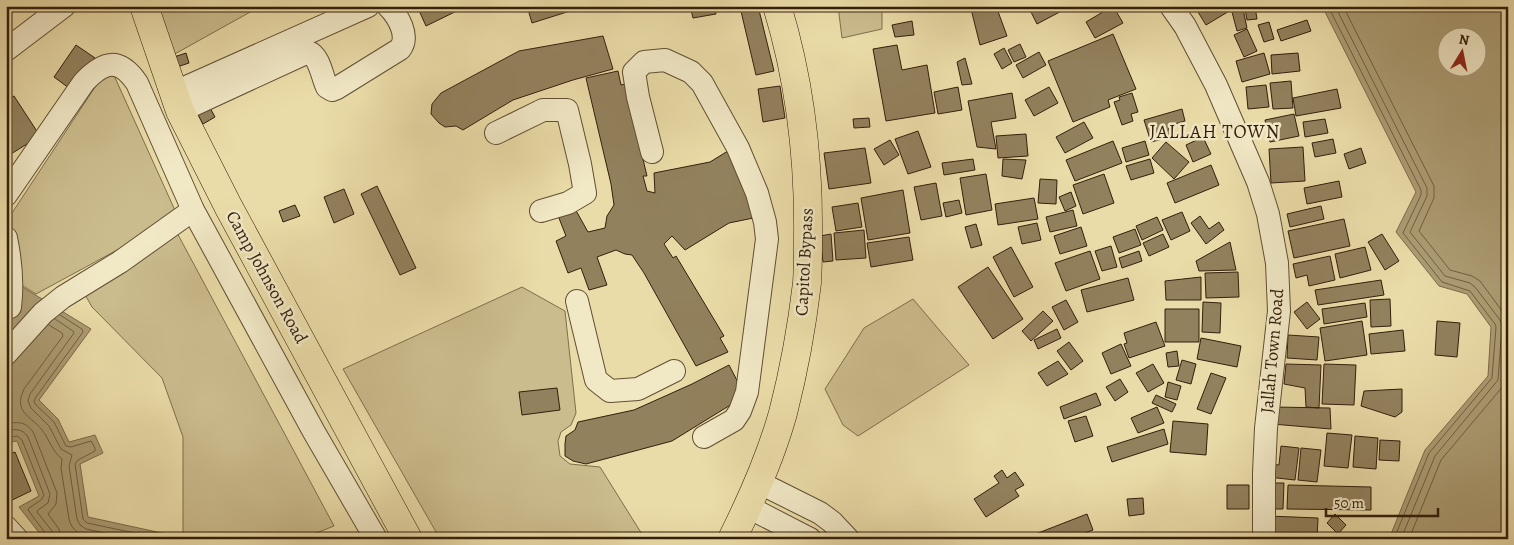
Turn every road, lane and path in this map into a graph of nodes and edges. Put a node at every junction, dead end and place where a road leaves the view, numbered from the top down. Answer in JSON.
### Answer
{"nodes":[{"id":1,"x":64,"y":6,"type":"edge"},
{"id":2,"x":144,"y":6,"type":"edge"},
{"id":3,"x":368,"y":6,"type":"edge"},
{"id":4,"x":388,"y":6,"type":"edge"},
{"id":5,"x":777,"y":6,"type":"edge"},
{"id":6,"x":1171,"y":6,"type":"edge"},
{"id":7,"x":6,"y":50,"type":"edge"},
{"id":8,"x":176,"y":102,"type":"junction"},
{"id":9,"x":496,"y":133,"type":"dead end"},
{"id":10,"x":652,"y":152,"type":"dead end"},
{"id":11,"x":6,"y":195,"type":"edge"},
{"id":12,"x":193,"y":210,"type":"junction"},
{"id":13,"x":541,"y":211,"type":"dead end"},
{"id":14,"x":7,"y":243,"type":"edge"},
{"id":15,"x":577,"y":301,"type":"dead end"},
{"id":16,"x":10,"y":307,"type":"dead end"},
{"id":17,"x":6,"y":354,"type":"edge"},
{"id":18,"x":312,"y":359,"type":"junction"},
{"id":19,"x":282,"y":371,"type":"junction"},
{"id":20,"x":674,"y":371,"type":"dead end"},
{"id":21,"x":704,"y":437,"type":"dead end"},
{"id":22,"x":758,"y":482,"type":"junction"},
{"id":23,"x":748,"y":507,"type":"junction"},
{"id":24,"x":6,"y":527,"type":"edge"},
{"id":25,"x":373,"y":538,"type":"edge"},
{"id":26,"x":17,"y":539,"type":"edge"},
{"id":27,"x":408,"y":539,"type":"edge"},
{"id":28,"x":732,"y":539,"type":"edge"},
{"id":29,"x":810,"y":539,"type":"edge"},
{"id":30,"x":848,"y":539,"type":"edge"},
{"id":31,"x":1264,"y":539,"type":"edge"}],
"edges":[{"from":1,"to":7,"type":"street"},
{"from":2,"to":8,"type":"main road","name":"Camp Johnson Road"},
{"from":3,"to":8,"type":"street"},
{"from":4,"to":8,"type":"street"},
{"from":5,"to":22,"type":"main road","name":"Capitol Bypass"},
{"from":6,"to":31,"type":"street","name":"Jallah Town Road"},
{"from":8,"to":18,"type":"main road","name":"Camp Johnson Road"},
{"from":9,"to":13,"type":"street"},
{"from":10,"to":21,"type":"street"},
{"from":11,"to":12,"type":"street"},
{"from":12,"to":17,"type":"street"},
{"from":12,"to":19,"type":"street"},
{"from":14,"to":16,"type":"street"},
{"from":15,"to":20,"type":"street"},
{"from":18,"to":19,"type":"street"},
{"from":18,"to":27,"type":"main road","name":"Camp Johnson Road"},
{"from":19,"to":25,"type":"street"},
{"from":22,"to":23,"type":"main road","name":"Capitol Bypass"},
{"from":22,"to":30,"type":"street"},
{"from":23,"to":28,"type":"main road","name":"Capitol Bypass"},
{"from":23,"to":29,"type":"street"},
{"from":24,"to":26,"type":"street"}]}
